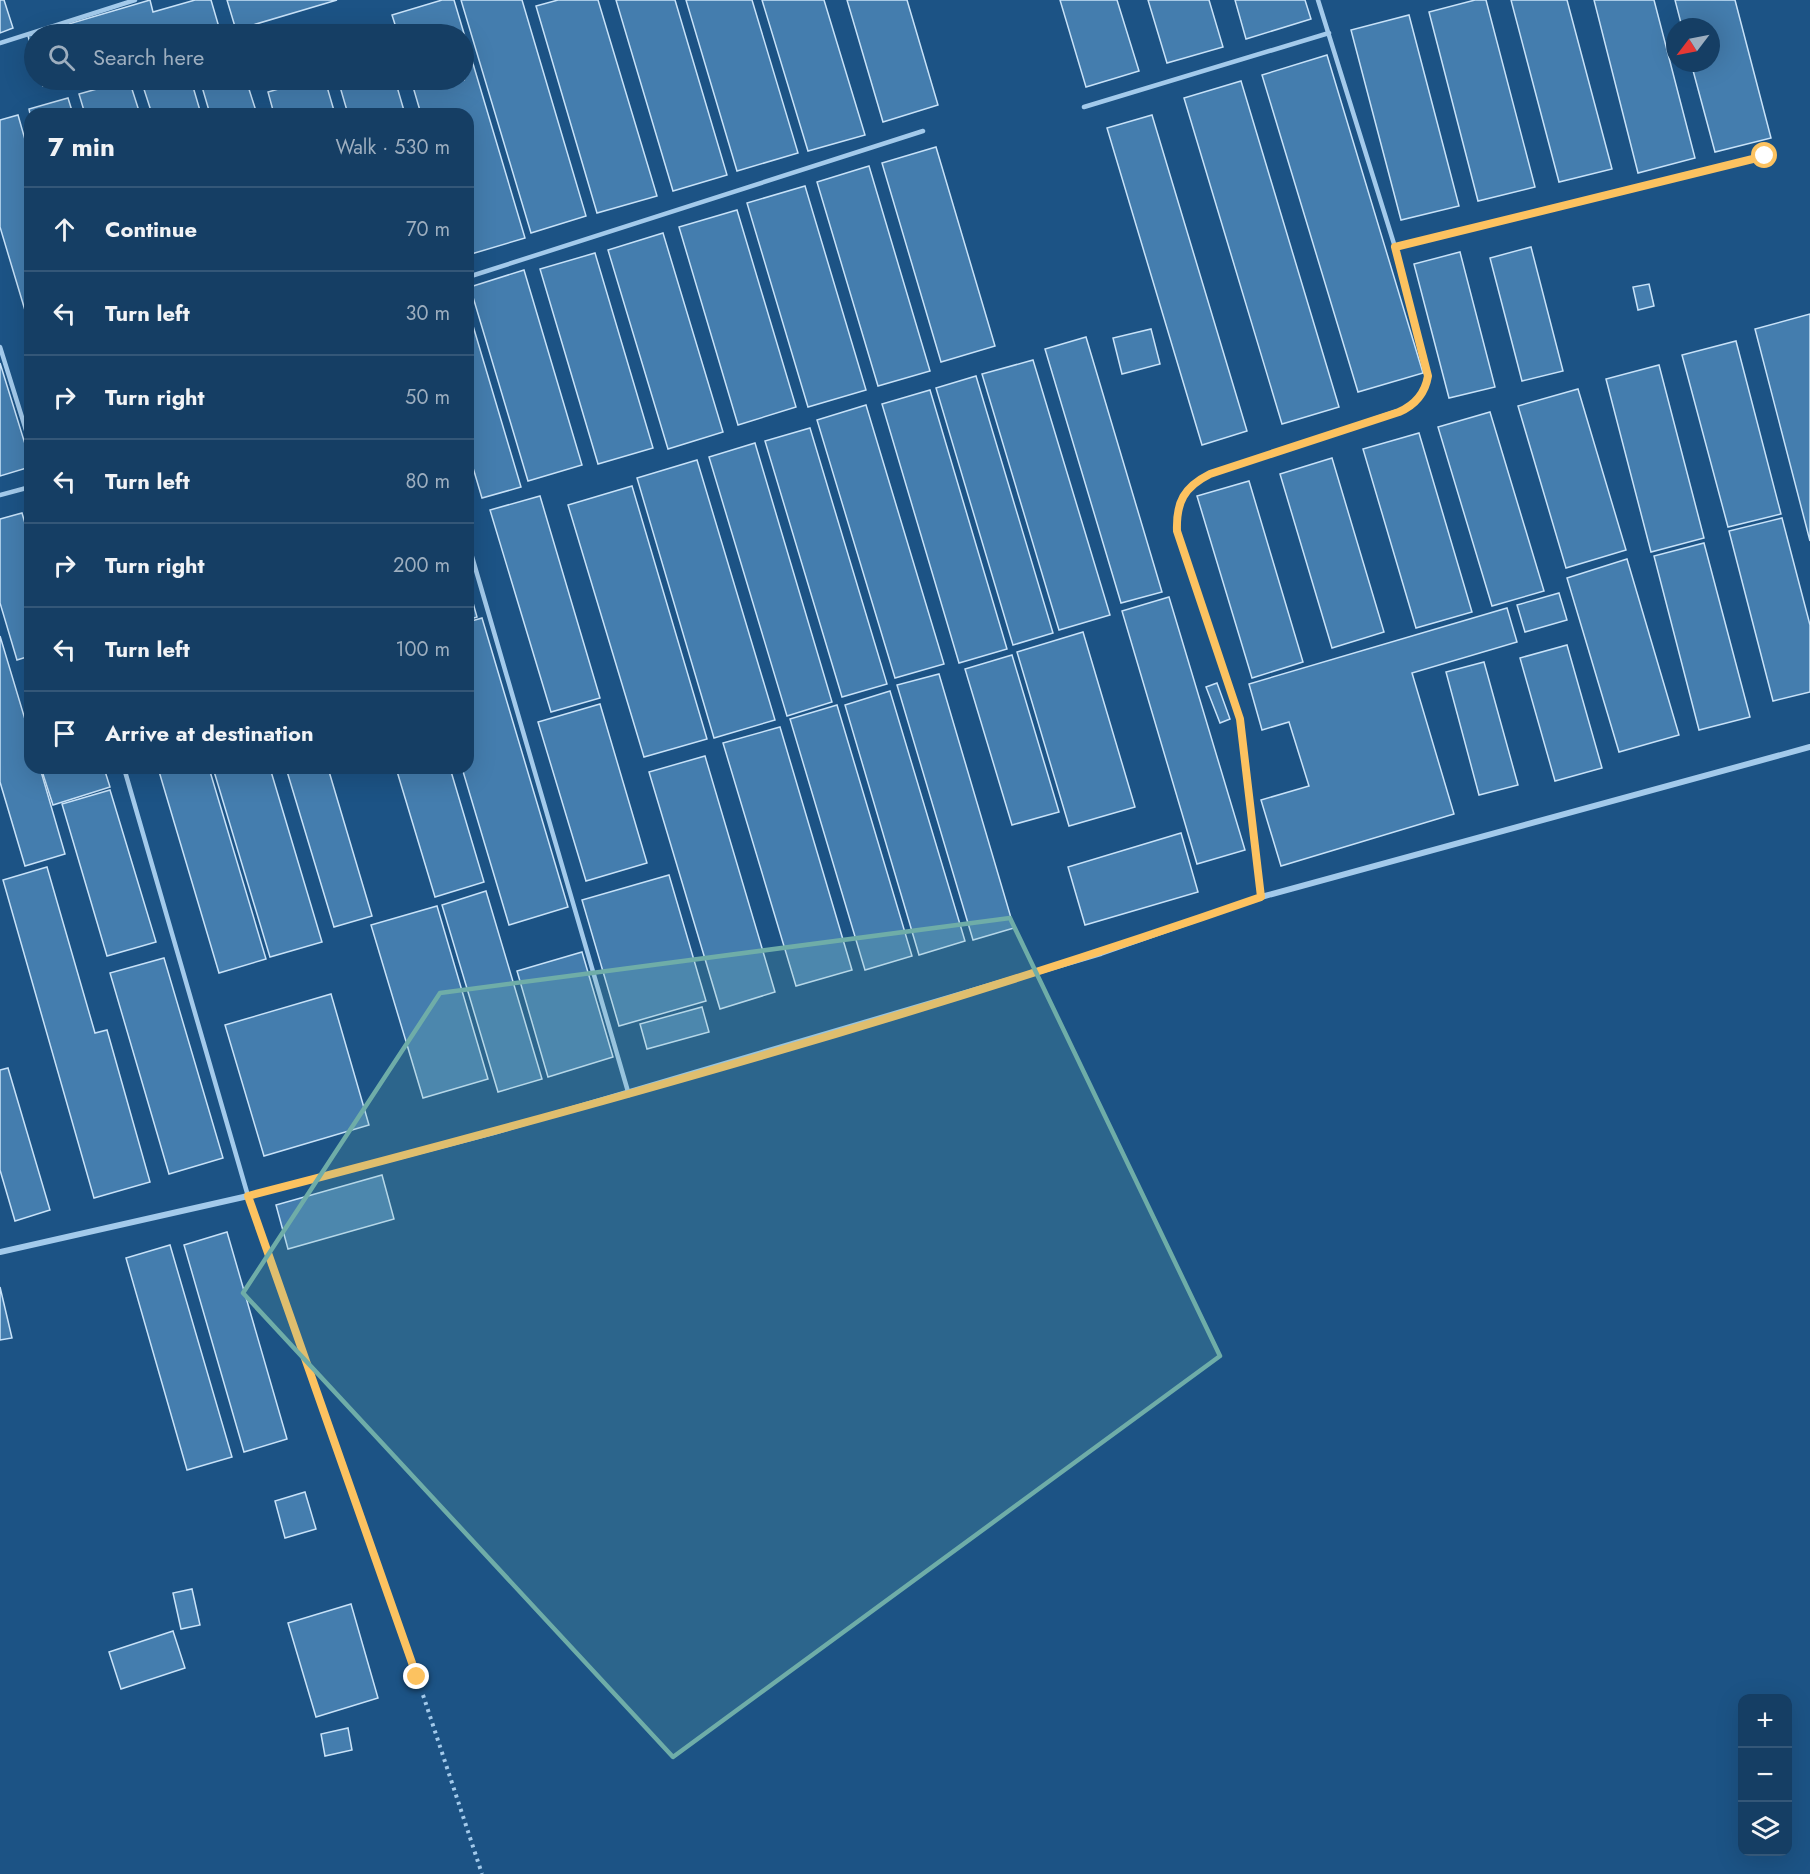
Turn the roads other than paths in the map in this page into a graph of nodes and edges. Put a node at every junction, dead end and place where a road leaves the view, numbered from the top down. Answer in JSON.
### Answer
{"nodes":[{"id":1,"x":135,"y":0,"type":"edge"},
{"id":2,"x":1318,"y":0,"type":"edge"},
{"id":3,"x":60,"y":24,"type":"edge"},
{"id":4,"x":1329,"y":33,"type":"junction"},
{"id":5,"x":24,"y":35,"type":"edge"},
{"id":6,"x":0,"y":43,"type":"edge"},
{"id":7,"x":1084,"y":107,"type":"dead end"},
{"id":8,"x":923,"y":131,"type":"dead end"},
{"id":9,"x":1765,"y":156,"type":"dead end"},
{"id":10,"x":1395,"y":247,"type":"junction"},
{"id":11,"x":474,"y":275,"type":"edge"},
{"id":12,"x":0,"y":347,"type":"edge"},
{"id":13,"x":24,"y":424,"type":"edge"},
{"id":14,"x":24,"y":489,"type":"edge"},
{"id":15,"x":0,"y":495,"type":"edge"},
{"id":16,"x":474,"y":564,"type":"edge"},
{"id":17,"x":1810,"y":747,"type":"edge"},
{"id":18,"x":126,"y":774,"type":"edge"},
{"id":19,"x":1261,"y":897,"type":"junction"},
{"id":20,"x":629,"y":1095,"type":"junction"},
{"id":21,"x":248,"y":1196,"type":"junction"},
{"id":22,"x":0,"y":1252,"type":"edge"},
{"id":23,"x":417,"y":1677,"type":"road end"}],
"edges":[{"from":1,"to":3,"type":"lane"},
{"from":2,"to":4,"type":"lane"},
{"from":4,"to":7,"type":"lane"},
{"from":4,"to":10,"type":"lane"},
{"from":5,"to":6,"type":"lane"},
{"from":8,"to":11,"type":"lane"},
{"from":9,"to":10,"type":"lane"},
{"from":10,"to":19,"type":"lane"},
{"from":12,"to":13,"type":"lane"},
{"from":14,"to":15,"type":"lane"},
{"from":16,"to":20,"type":"lane"},
{"from":17,"to":19,"type":"street"},
{"from":18,"to":21,"type":"lane"},
{"from":19,"to":20,"type":"street"},
{"from":20,"to":21,"type":"street"},
{"from":21,"to":22,"type":"street"},
{"from":21,"to":23,"type":"lane"}]}
